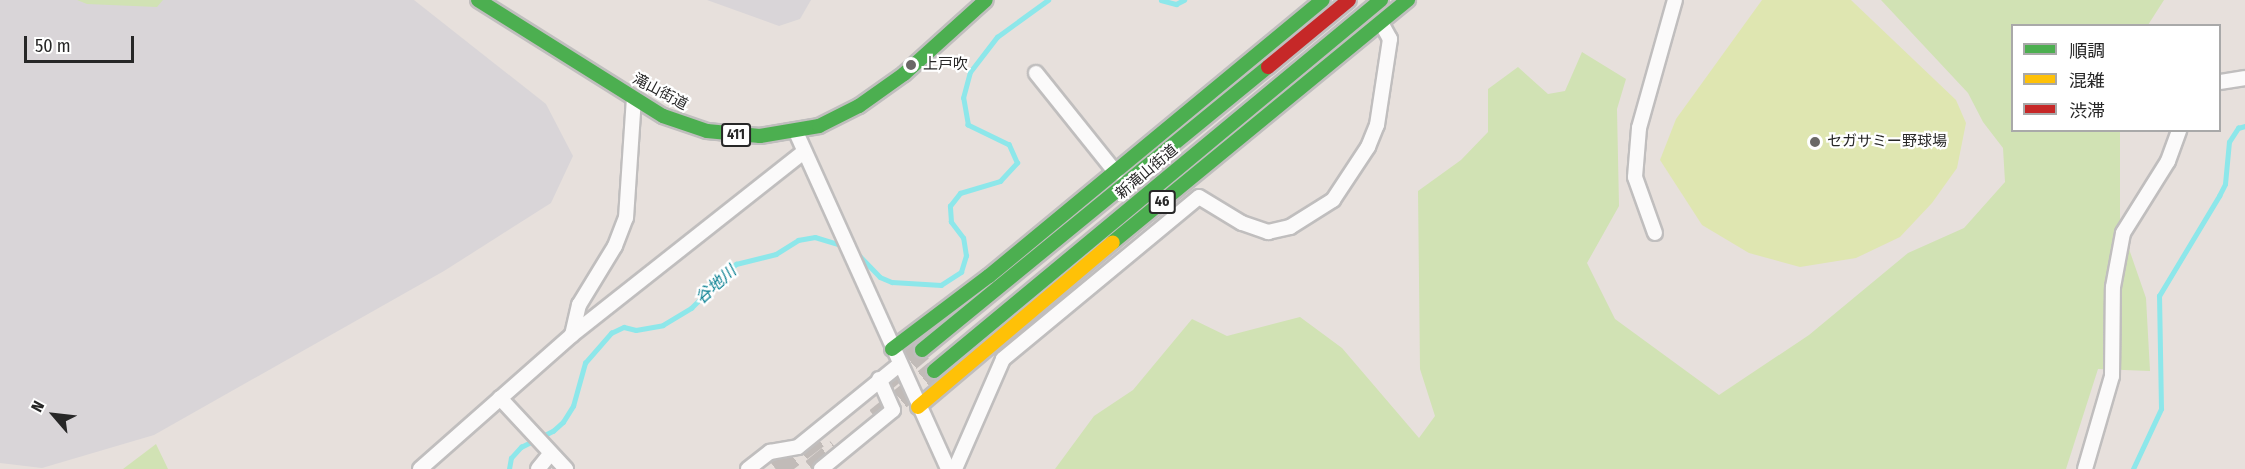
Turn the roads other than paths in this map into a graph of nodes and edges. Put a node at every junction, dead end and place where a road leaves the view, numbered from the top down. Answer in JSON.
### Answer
{"nodes":[{"id":1,"x":478,"y":0,"type":"edge"},
{"id":2,"x":986,"y":0,"type":"edge"},
{"id":3,"x":1323,"y":0,"type":"edge"},
{"id":4,"x":1349,"y":0,"type":"edge"},
{"id":5,"x":1382,"y":0,"type":"edge"},
{"id":6,"x":1408,"y":0,"type":"edge"},
{"id":7,"x":1675,"y":0,"type":"edge"},
{"id":8,"x":1381,"y":22,"type":"junction"},
{"id":9,"x":1036,"y":73,"type":"dead end"},
{"id":10,"x":2245,"y":78,"type":"edge"},
{"id":11,"x":2221,"y":82,"type":"edge"},
{"id":12,"x":634,"y":98,"type":"junction"},
{"id":13,"x":796,"y":132,"type":"junction"},
{"id":14,"x":2178,"y":132,"type":"edge"},
{"id":15,"x":804,"y":152,"type":"junction"},
{"id":16,"x":1116,"y":173,"type":"junction"},
{"id":17,"x":1185,"y":182,"type":"junction"},
{"id":18,"x":1199,"y":197,"type":"junction"},
{"id":19,"x":1655,"y":233,"type":"dead end"},
{"id":20,"x":572,"y":335,"type":"junction"},
{"id":21,"x":892,"y":349,"type":"junction"},
{"id":22,"x":922,"y":350,"type":"tunnel mouth"},
{"id":23,"x":899,"y":365,"type":"junction"},
{"id":24,"x":934,"y":371,"type":"tunnel mouth"},
{"id":25,"x":879,"y":379,"type":"junction"},
{"id":26,"x":500,"y":398,"type":"junction"},
{"id":27,"x":918,"y":407,"type":"junction"},
{"id":28,"x":550,"y":454,"type":"junction"},
{"id":29,"x":420,"y":469,"type":"edge"},
{"id":30,"x":538,"y":469,"type":"edge"},
{"id":31,"x":566,"y":469,"type":"edge"},
{"id":32,"x":748,"y":469,"type":"edge"},
{"id":33,"x":821,"y":469,"type":"edge"},
{"id":34,"x":948,"y":469,"type":"edge"},
{"id":35,"x":955,"y":469,"type":"edge"},
{"id":36,"x":2085,"y":469,"type":"edge"}],
"edges":[{"from":1,"to":12,"type":"main road","name":"滝山街道","number":"411"},
{"from":2,"to":13,"type":"main road","name":"滝山街道","number":"411"},
{"from":3,"to":16,"type":"main road"},
{"from":4,"to":22,"type":"main road","name":"新滝山街道","number":"46"},
{"from":5,"to":24,"type":"main road","name":"新滝山街道","number":"46"},
{"from":6,"to":8,"type":"main road","number":"46"},
{"from":7,"to":19,"type":"street"},
{"from":8,"to":17,"type":"main road","number":"46"},
{"from":8,"to":18,"type":"street"},
{"from":9,"to":16,"type":"street"},
{"from":10,"to":11,"type":"street"},
{"from":12,"to":13,"type":"main road","name":"滝山街道","number":"411"},
{"from":12,"to":20,"type":"street"},
{"from":13,"to":15,"type":"street"},
{"from":14,"to":36,"type":"street"},
{"from":15,"to":20,"type":"street"},
{"from":15,"to":21,"type":"street"},
{"from":16,"to":21,"type":"main road"},
{"from":17,"to":18,"type":"street"},
{"from":17,"to":27,"type":"main road","number":"46"},
{"from":18,"to":35,"type":"street"},
{"from":20,"to":26,"type":"street"},
{"from":21,"to":23,"type":"street"},
{"from":23,"to":25,"type":"street"},
{"from":23,"to":27,"type":"street"},
{"from":25,"to":32,"type":"street"},
{"from":25,"to":33,"type":"street"},
{"from":26,"to":28,"type":"street"},
{"from":26,"to":29,"type":"street"},
{"from":27,"to":34,"type":"street"},
{"from":28,"to":30,"type":"street"},
{"from":28,"to":31,"type":"street"}]}
